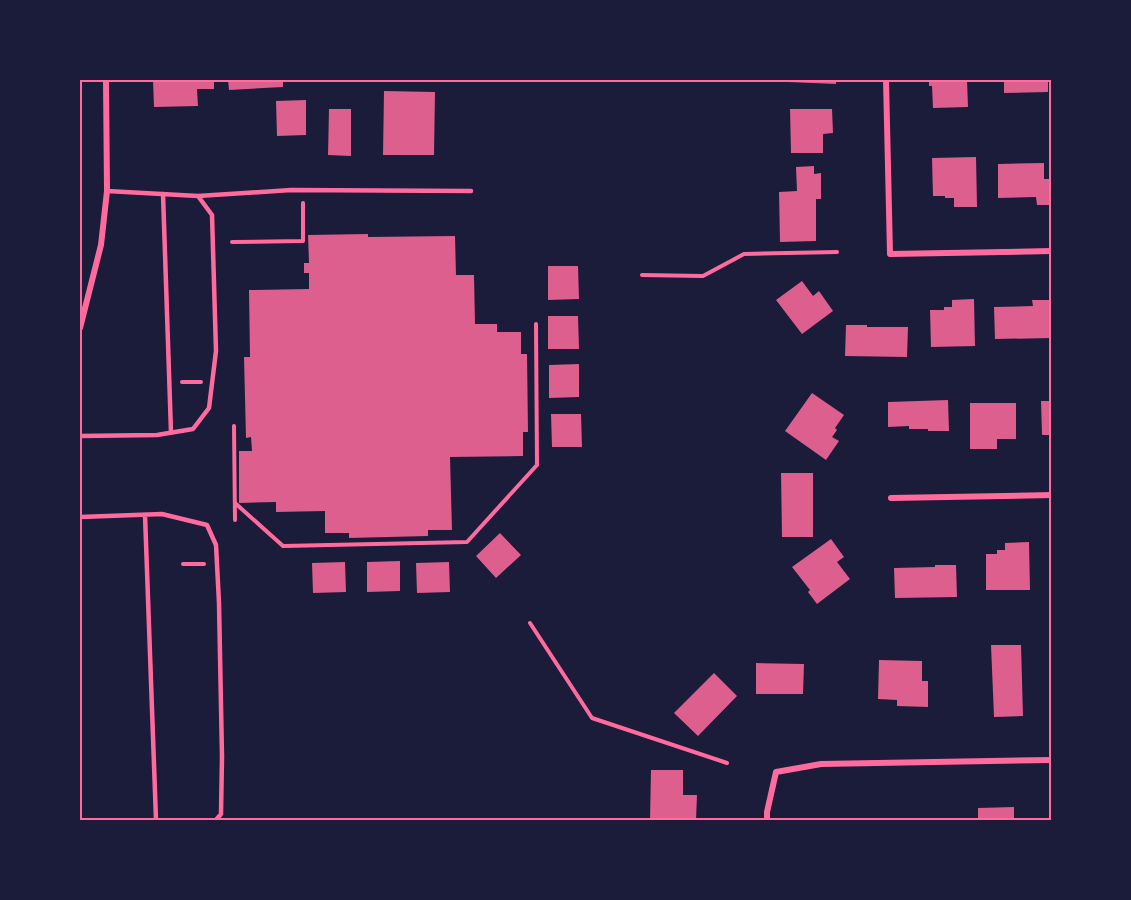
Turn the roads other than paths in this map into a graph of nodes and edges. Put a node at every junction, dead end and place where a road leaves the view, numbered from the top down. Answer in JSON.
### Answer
{"nodes":[{"id":1,"x":106,"y":80,"type":"edge"},
{"id":2,"x":886,"y":80,"type":"edge"},
{"id":3,"x":107,"y":191,"type":"junction"},
{"id":4,"x":471,"y":191,"type":"dead end"},
{"id":5,"x":163,"y":194,"type":"junction"},
{"id":6,"x":198,"y":196,"type":"junction"},
{"id":7,"x":1052,"y":251,"type":"edge"},
{"id":8,"x":80,"y":328,"type":"edge"},
{"id":9,"x":171,"y":432,"type":"junction"},
{"id":10,"x":80,"y":436,"type":"edge"},
{"id":11,"x":1052,"y":495,"type":"edge"},
{"id":12,"x":891,"y":498,"type":"dead end"},
{"id":13,"x":145,"y":514,"type":"junction"},
{"id":14,"x":80,"y":517,"type":"edge"},
{"id":15,"x":1052,"y":760,"type":"edge"},
{"id":16,"x":156,"y":820,"type":"edge"},
{"id":17,"x":216,"y":820,"type":"edge"},
{"id":18,"x":767,"y":820,"type":"edge"}],
"edges":[{"from":1,"to":3,"type":"street"},
{"from":2,"to":7,"type":"street"},
{"from":3,"to":5,"type":"lane"},
{"from":3,"to":8,"type":"street"},
{"from":4,"to":6,"type":"lane"},
{"from":5,"to":6,"type":"lane"},
{"from":5,"to":9,"type":"lane"},
{"from":6,"to":9,"type":"lane"},
{"from":9,"to":10,"type":"lane"},
{"from":11,"to":12,"type":"street"},
{"from":13,"to":14,"type":"lane"},
{"from":13,"to":16,"type":"lane"},
{"from":13,"to":17,"type":"lane"},
{"from":15,"to":18,"type":"street"}]}
